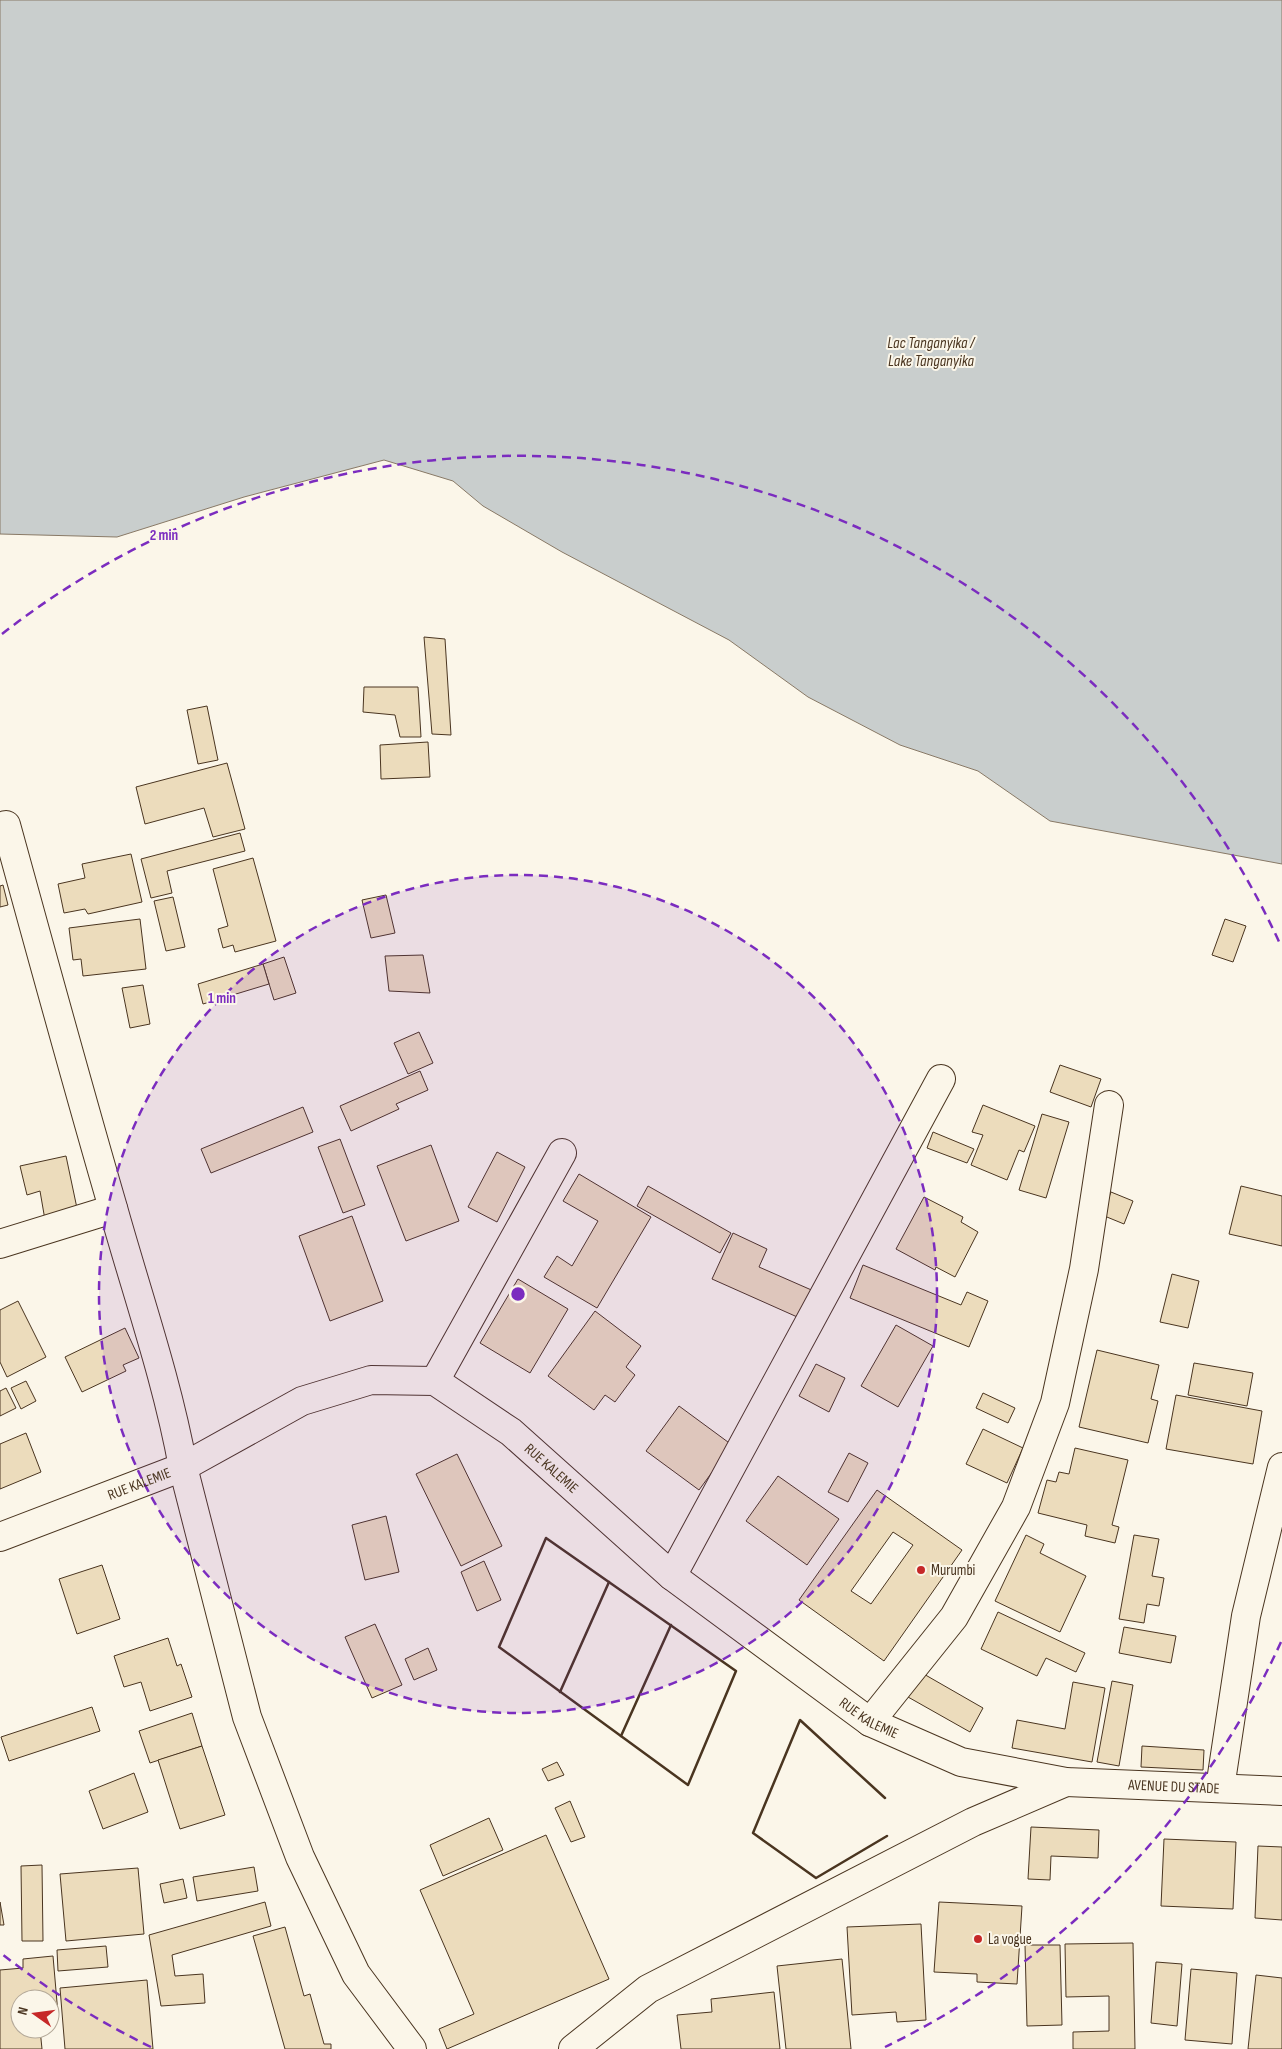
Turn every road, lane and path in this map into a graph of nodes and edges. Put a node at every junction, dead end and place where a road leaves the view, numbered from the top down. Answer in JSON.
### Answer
{"nodes":[{"id":1,"x":6,"y":825,"type":"dead end"},
{"id":2,"x":941,"y":1079,"type":"dead end"},
{"id":3,"x":1109,"y":1105,"type":"dead end"},
{"id":4,"x":562,"y":1153,"type":"dead end"},
{"id":5,"x":113,"y":1209,"type":"junction"},
{"id":6,"x":0,"y":1244,"type":"edge"},
{"id":7,"x":435,"y":1381,"type":"junction"},
{"id":8,"x":183,"y":1468,"type":"junction"},
{"id":9,"x":1282,"y":1468,"type":"edge"},
{"id":10,"x":0,"y":1536,"type":"edge"},
{"id":11,"x":672,"y":1576,"type":"junction"},
{"id":12,"x":870,"y":1722,"type":"junction"},
{"id":13,"x":1066,"y":1782,"type":"junction"},
{"id":14,"x":1220,"y":1788,"type":"junction"},
{"id":15,"x":1282,"y":1791,"type":"edge"},
{"id":16,"x":569,"y":2048,"type":"edge"},
{"id":17,"x":412,"y":2049,"type":"edge"}],
"edges":[{"from":1,"to":5,"type":"street"},
{"from":2,"to":11,"type":"street"},
{"from":3,"to":12,"type":"street"},
{"from":4,"to":7,"type":"street"},
{"from":5,"to":6,"type":"street"},
{"from":5,"to":8,"type":"street"},
{"from":7,"to":8,"type":"street","name":"RUE KALEMIE"},
{"from":7,"to":11,"type":"street","name":"RUE KALEMIE"},
{"from":8,"to":10,"type":"street","name":"RUE KALEMIE"},
{"from":8,"to":17,"type":"street"},
{"from":9,"to":14,"type":"street"},
{"from":11,"to":12,"type":"street","name":"RUE KALEMIE"},
{"from":12,"to":13,"type":"street","name":"RUE KALEMIE"},
{"from":13,"to":14,"type":"street","name":"AVENUE DU STADE"},
{"from":13,"to":16,"type":"street"},
{"from":14,"to":15,"type":"street","name":"AVENUE DU STADE"}]}
